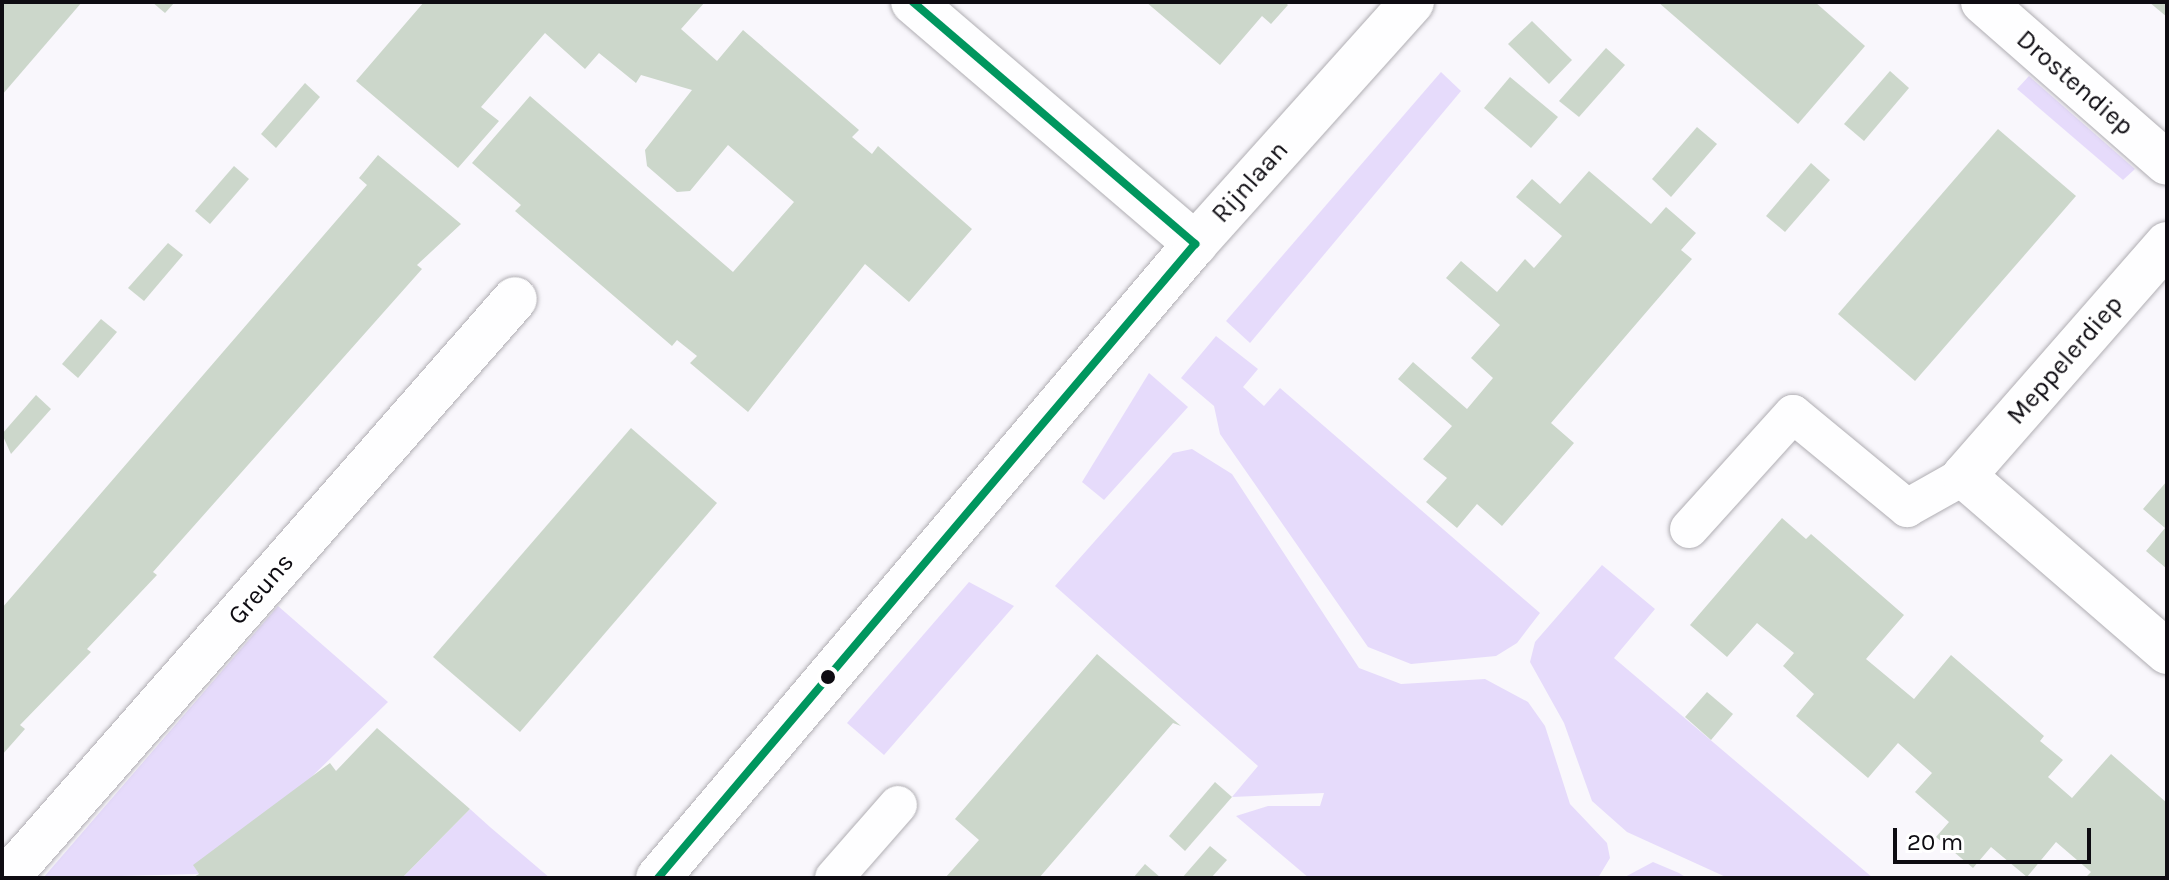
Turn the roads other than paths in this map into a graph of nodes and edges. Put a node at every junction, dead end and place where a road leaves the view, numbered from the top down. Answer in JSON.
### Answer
{"nodes":[{"id":1,"x":913,"y":2,"type":"edge"},
{"id":2,"x":1412,"y":2,"type":"edge"},
{"id":3,"x":1983,"y":2,"type":"edge"},
{"id":4,"x":2167,"y":163,"type":"edge"},
{"id":5,"x":1195,"y":244,"type":"junction"},
{"id":6,"x":2167,"y":244,"type":"edge"},
{"id":7,"x":515,"y":299,"type":"dead end"},
{"id":8,"x":1964,"y":476,"type":"junction"},
{"id":9,"x":1689,"y":529,"type":"dead end"},
{"id":10,"x":2167,"y":652,"type":"edge"},
{"id":11,"x":898,"y":805,"type":"dead end"},
{"id":12,"x":7,"y":878,"type":"edge"},
{"id":13,"x":658,"y":878,"type":"edge"},
{"id":14,"x":834,"y":878,"type":"edge"}],
"edges":[{"from":1,"to":5,"type":"street"},
{"from":2,"to":5,"type":"street","name":"Rijnlaan"},
{"from":3,"to":4,"type":"street","name":"Drostendiep"},
{"from":5,"to":13,"type":"street","name":"Rijnlaan"},
{"from":6,"to":8,"type":"street","name":"Meppelerdiep"},
{"from":7,"to":12,"type":"street","name":"Greuns"},
{"from":8,"to":9,"type":"lane","name":"Meppelerdiep"},
{"from":8,"to":10,"type":"street"},
{"from":11,"to":14,"type":"lane"}]}
